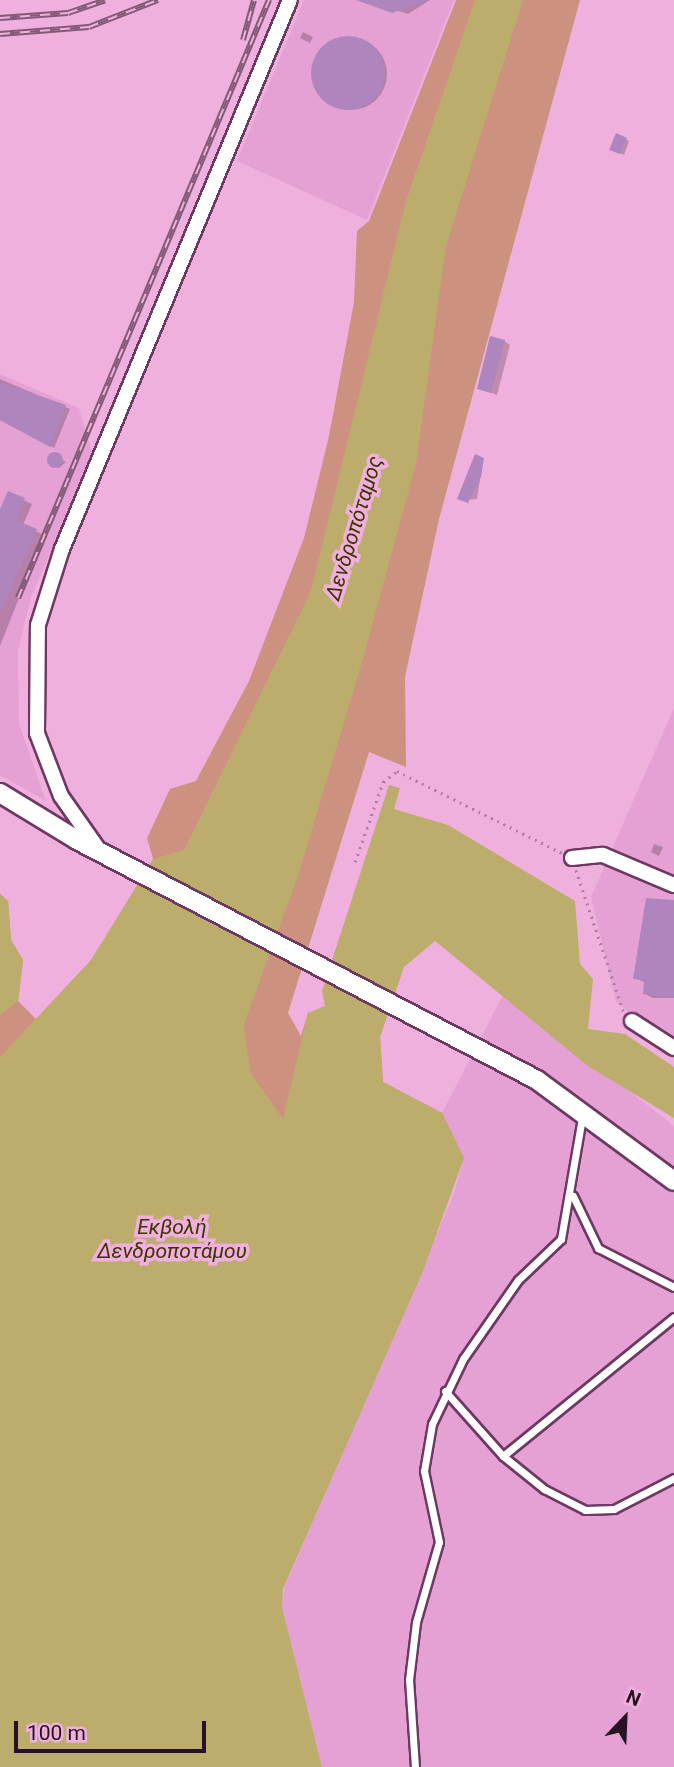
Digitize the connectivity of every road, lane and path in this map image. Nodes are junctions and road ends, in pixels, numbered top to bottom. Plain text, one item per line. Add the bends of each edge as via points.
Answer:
1 (290, 0) edge
2 (0, 793) edge
3 (99, 852) junction
4 (572, 858) junction
5 (355, 862) dead end
6 (674, 885) edge
7 (632, 1021) joint
8 (674, 1048) edge
9 (583, 1110) junction
10 (674, 1181) edge
11 (573, 1195) junction
12 (674, 1287) edge
13 (674, 1317) edge
14 (445, 1391) junction
15 (503, 1455) junction
16 (674, 1478) edge
17 (415, 1767) edge

1 - 3 street via 62,549 34,652 37,733 46,764
2 - 3 street
3 - 9 street via 426,1020
4 - 5 path via 397,771 383,782
4 - 6 street via 603,855
4 - 7 path via 620,1005
7 - 8 street
9 - 10 street
9 - 11 lane
11 - 12 lane via 598,1248
11 - 14 lane via 561,1240 518,1280
13 - 15 lane
14 - 15 lane
14 - 17 lane via 424,1471 440,1526 409,1680
15 - 16 lane via 544,1489 585,1510 614,1510

